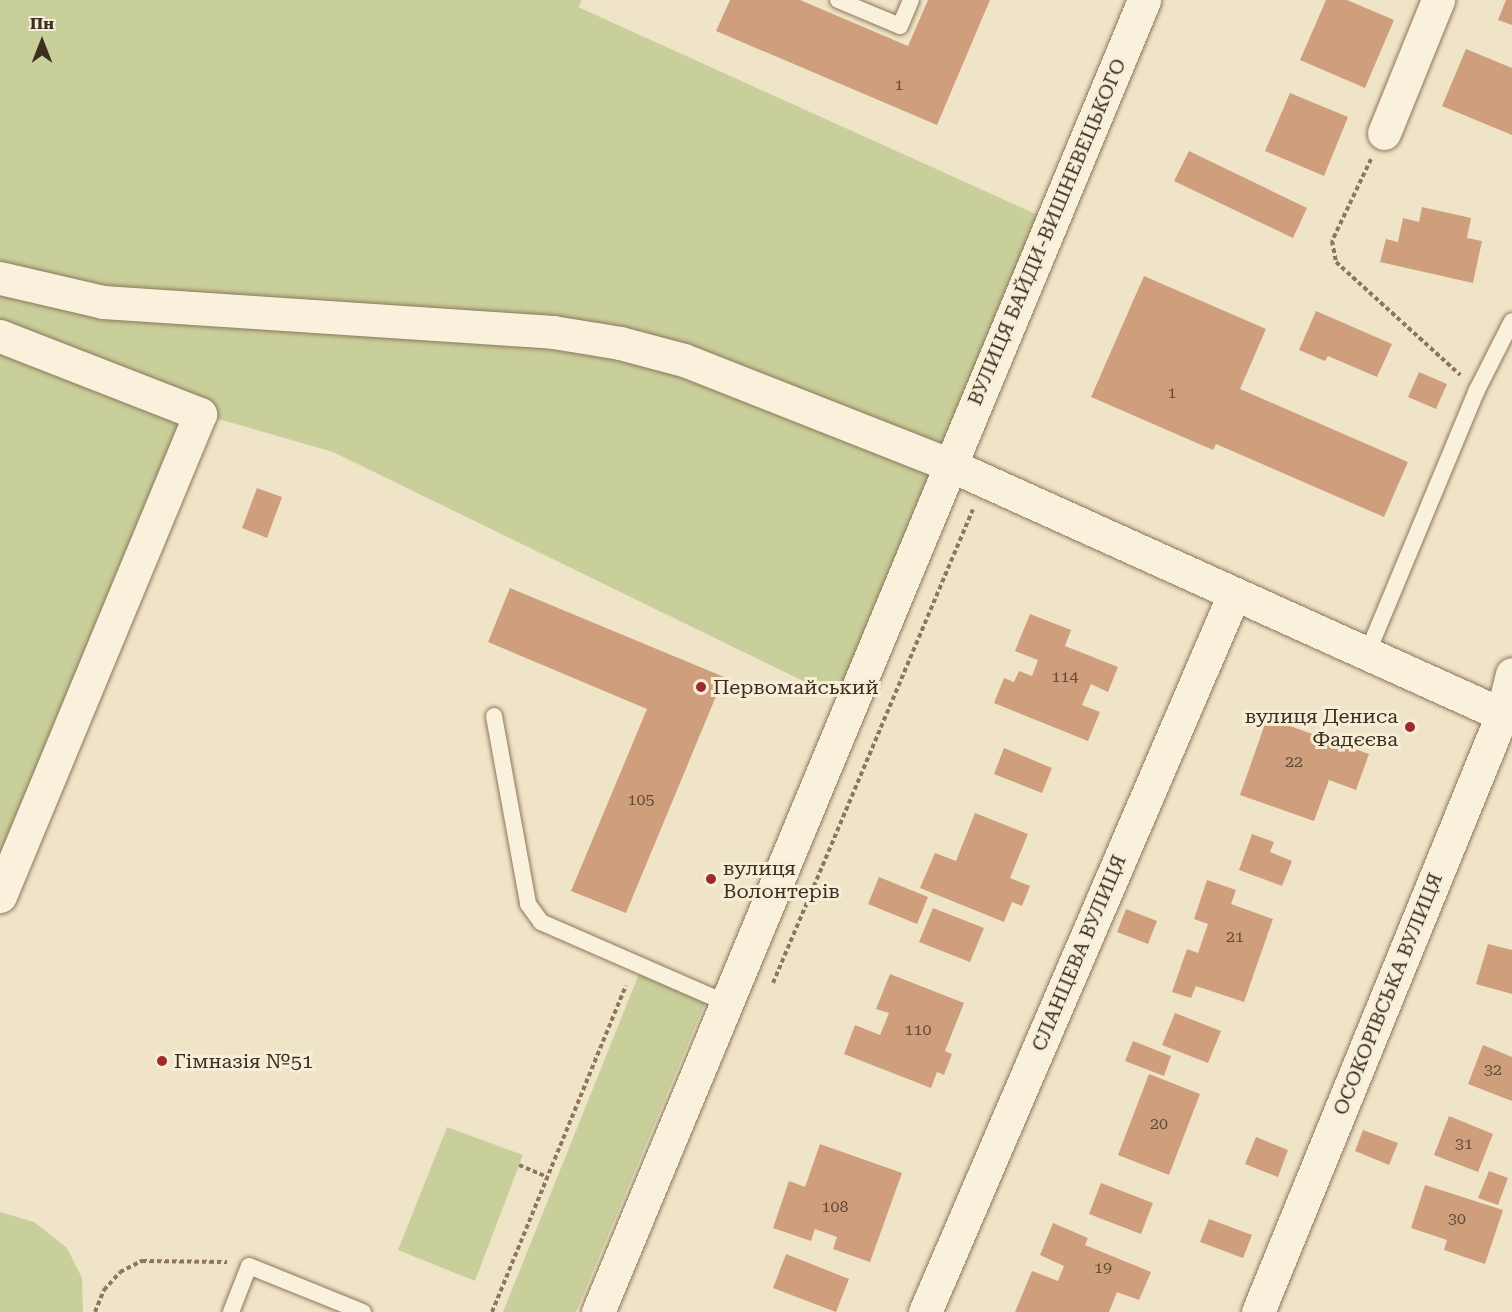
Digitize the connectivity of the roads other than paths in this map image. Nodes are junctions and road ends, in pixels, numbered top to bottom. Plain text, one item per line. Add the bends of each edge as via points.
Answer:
1 (838, 0) edge
2 (911, 0) edge
3 (1144, 0) edge
4 (1438, 0) edge
5 (1384, 133) road end
6 (0, 278) edge
7 (1512, 321) edge
8 (0, 336) edge
9 (950, 465) junction
10 (1234, 594) junction
11 (1367, 654) junction
12 (1512, 674) edge
13 (494, 716) dead end
14 (1507, 717) edge
15 (0, 896) edge
16 (726, 1003) junction
17 (231, 1312) edge
18 (363, 1312) edge
19 (598, 1312) edge
20 (925, 1312) edge
21 (1258, 1312) edge

1 - 2 lane via 900,26
3 - 9 street, ВУЛИЦЯ БАЙДИ-ВИШНЕВЕЦЬКОГО
4 - 5 street
6 - 9 street via 103,302 553,332 620,343 742,380
7 - 11 lane via 1477,390
8 - 15 street via 200,414
9 - 10 street
9 - 16 street
10 - 11 street
10 - 20 street, СЛАНЦЕВА ВУЛИЦЯ
11 - 14 street
12 - 14 street, ОСОКОРІВСЬКА ВУЛИЦЯ
13 - 16 lane via 528,904 541,922
14 - 21 street, ОСОКОРІВСЬКА ВУЛИЦЯ
16 - 19 street
17 - 18 lane via 249,1266

